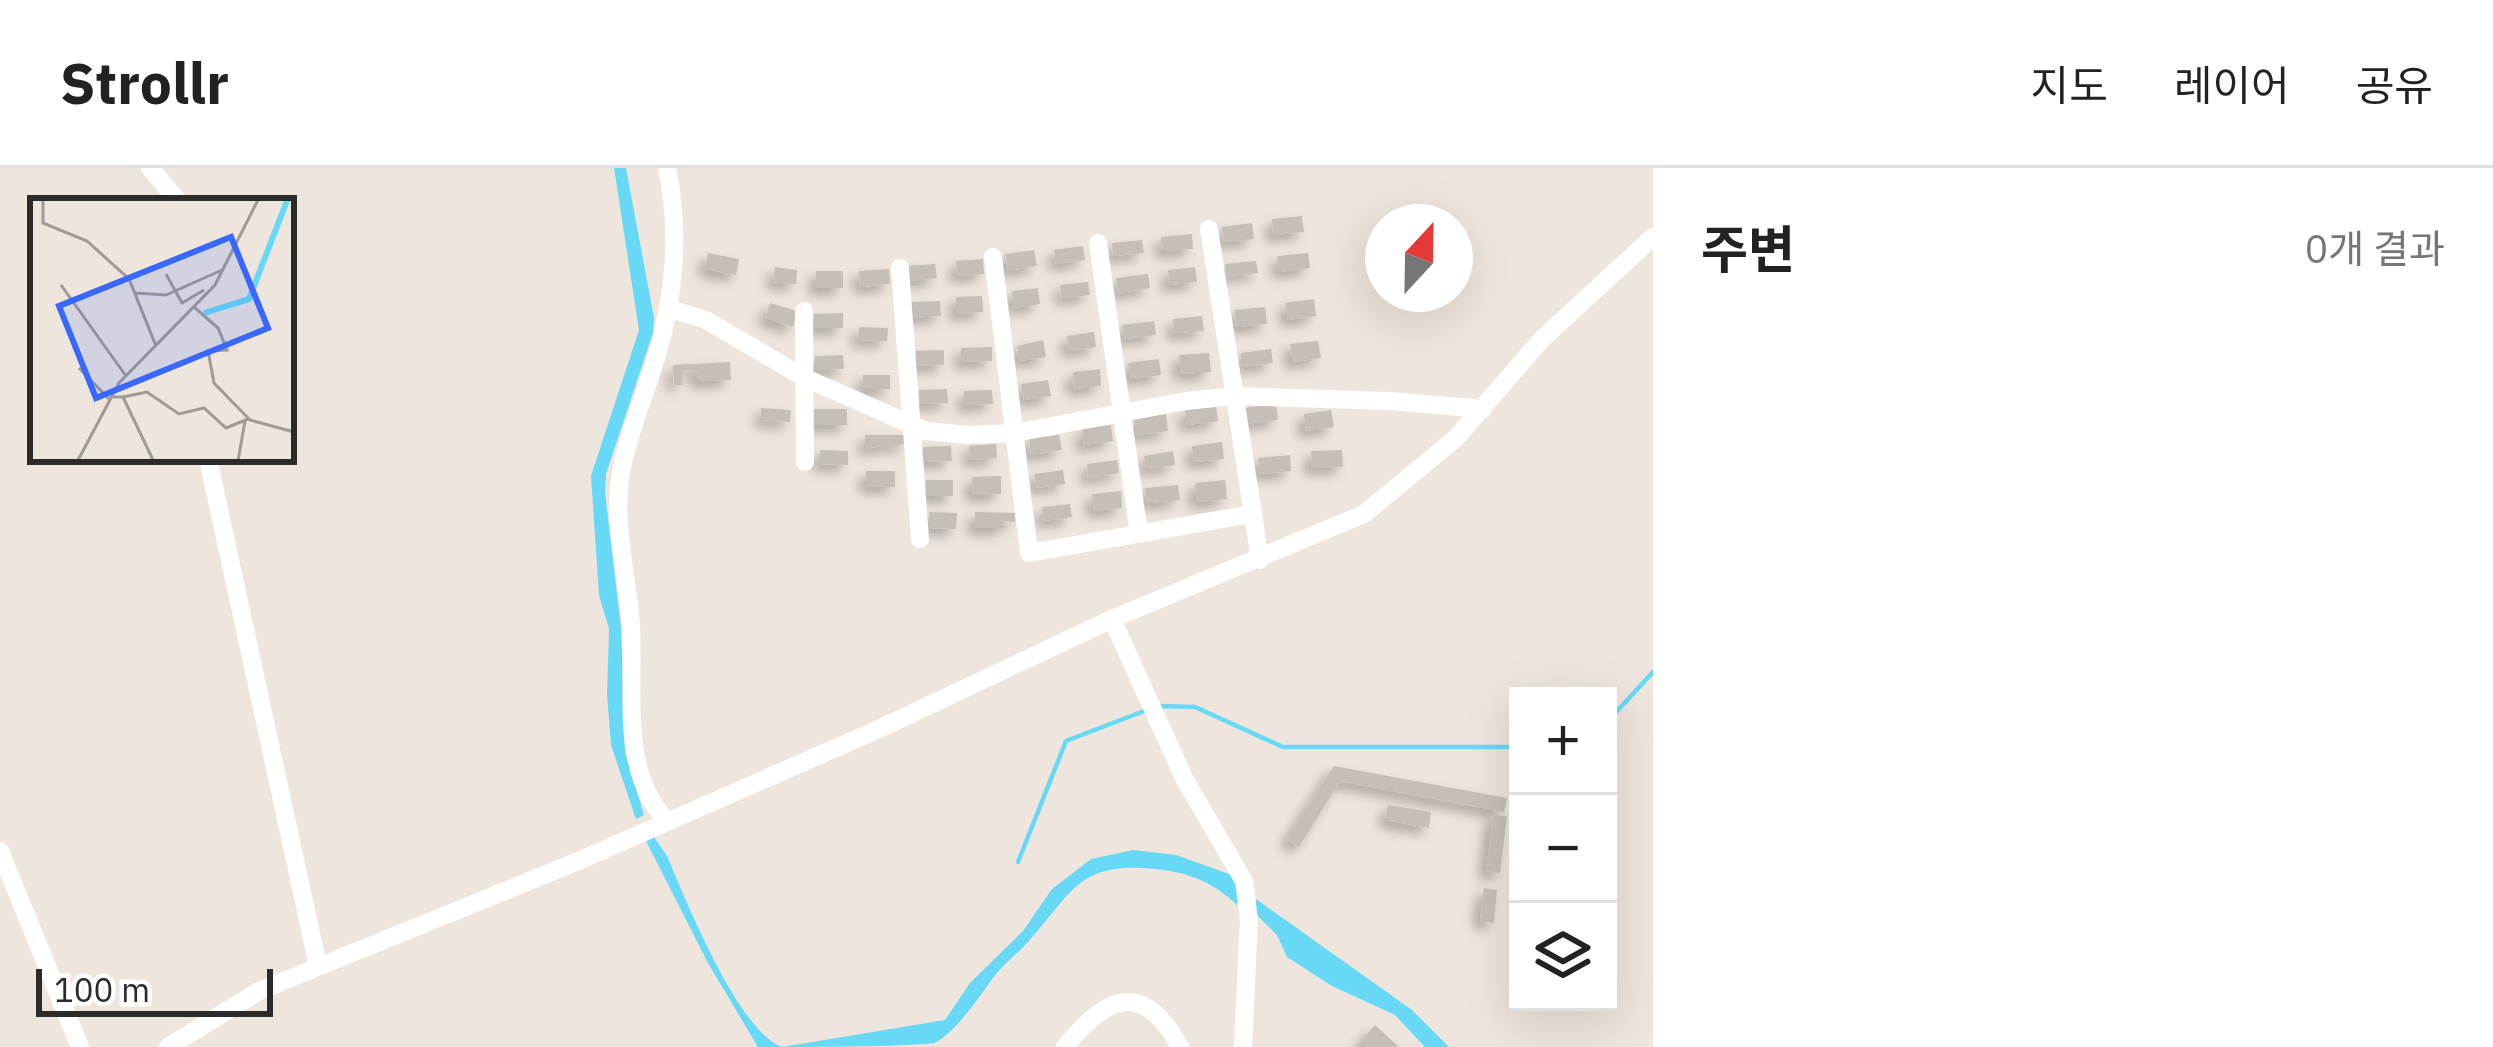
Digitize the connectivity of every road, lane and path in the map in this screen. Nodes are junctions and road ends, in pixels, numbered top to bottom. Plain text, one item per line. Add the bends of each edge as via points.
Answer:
1 (150, 168) edge
2 (667, 168) edge
3 (175, 198) edge
4 (1209, 229) dead end
5 (1653, 236) edge
6 (1098, 243) dead end
7 (993, 257) dead end
8 (900, 268) dead end
9 (670, 309) junction
10 (804, 311) dead end
11 (805, 378) junction
12 (1234, 396) junction
13 (1483, 409) junction
14 (1122, 414) junction
15 (911, 426) junction
16 (1014, 433) junction
17 (209, 462) edge
18 (806, 463) dead end
19 (1252, 514) junction
20 (1139, 533) junction
21 (920, 539) dead end
22 (1260, 560) junction
23 (1112, 619) junction
24 (654, 826) junction
25 (0, 851) edge
26 (318, 966) junction
27 (80, 1047) edge
28 (168, 1047) edge
29 (1065, 1047) edge
30 (1180, 1047) edge
31 (1244, 1047) edge

1 - 3 street
2 - 9 street via 675,231
4 - 12 street
5 - 13 street via 1542,339
6 - 14 street
7 - 16 street
8 - 15 street
9 - 11 street via 706,320
9 - 24 street via 625,454 619,512 634,748
10 - 11 street
11 - 15 street
11 - 18 street
12 - 13 street
12 - 14 street
12 - 19 street
13 - 22 street via 1364,514
14 - 16 street
14 - 20 street
15 - 16 street
15 - 21 street
16 - 20 street via 1029,553
17 - 26 street
19 - 20 street
19 - 22 street
22 - 23 street
23 - 24 street
23 - 31 street via 1185,780 1244,881
24 - 26 street
25 - 27 street
26 - 28 street via 240,1000
29 - 30 street via 1090,1022 1142,1002

